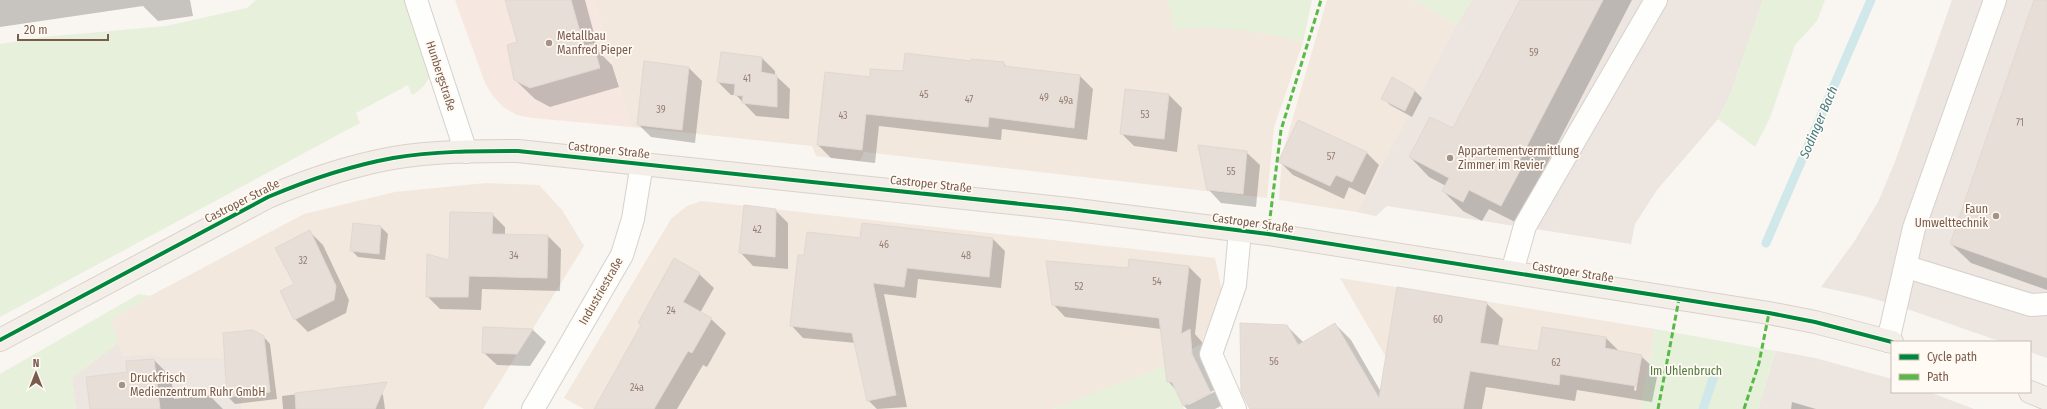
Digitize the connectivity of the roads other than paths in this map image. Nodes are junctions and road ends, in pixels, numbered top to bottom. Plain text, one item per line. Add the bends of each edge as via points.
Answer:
1 (416, 0) edge
2 (1656, 0) edge
3 (1995, 0) edge
4 (466, 152) junction
5 (642, 164) junction
6 (1240, 231) junction
7 (1907, 267) junction
8 (1512, 272) junction
9 (2047, 304) edge
10 (0, 340) edge
11 (1890, 341) edge
12 (2031, 392) edge
13 (2047, 399) edge
14 (533, 409) edge
15 (1235, 409) edge

1 - 4 street, Hunbergstraße
2 - 8 street via 1525,226
3 - 7 street via 1914,228
4 - 5 main road, Castroper Straße via 518,150
4 - 10 main road, Castroper Straße via 393,158 347,168 304,182 268,197
5 - 6 main road, Castroper Straße via 1061,208
5 - 14 street, Industriestraße via 633,219 622,255
6 - 8 main road, Castroper Straße
6 - 15 street via 1234,285 1210,354
7 - 9 street via 2031,305
7 - 11 street
8 - 11 main road, Castroper Straße via 1777,315
12 - 13 main road

